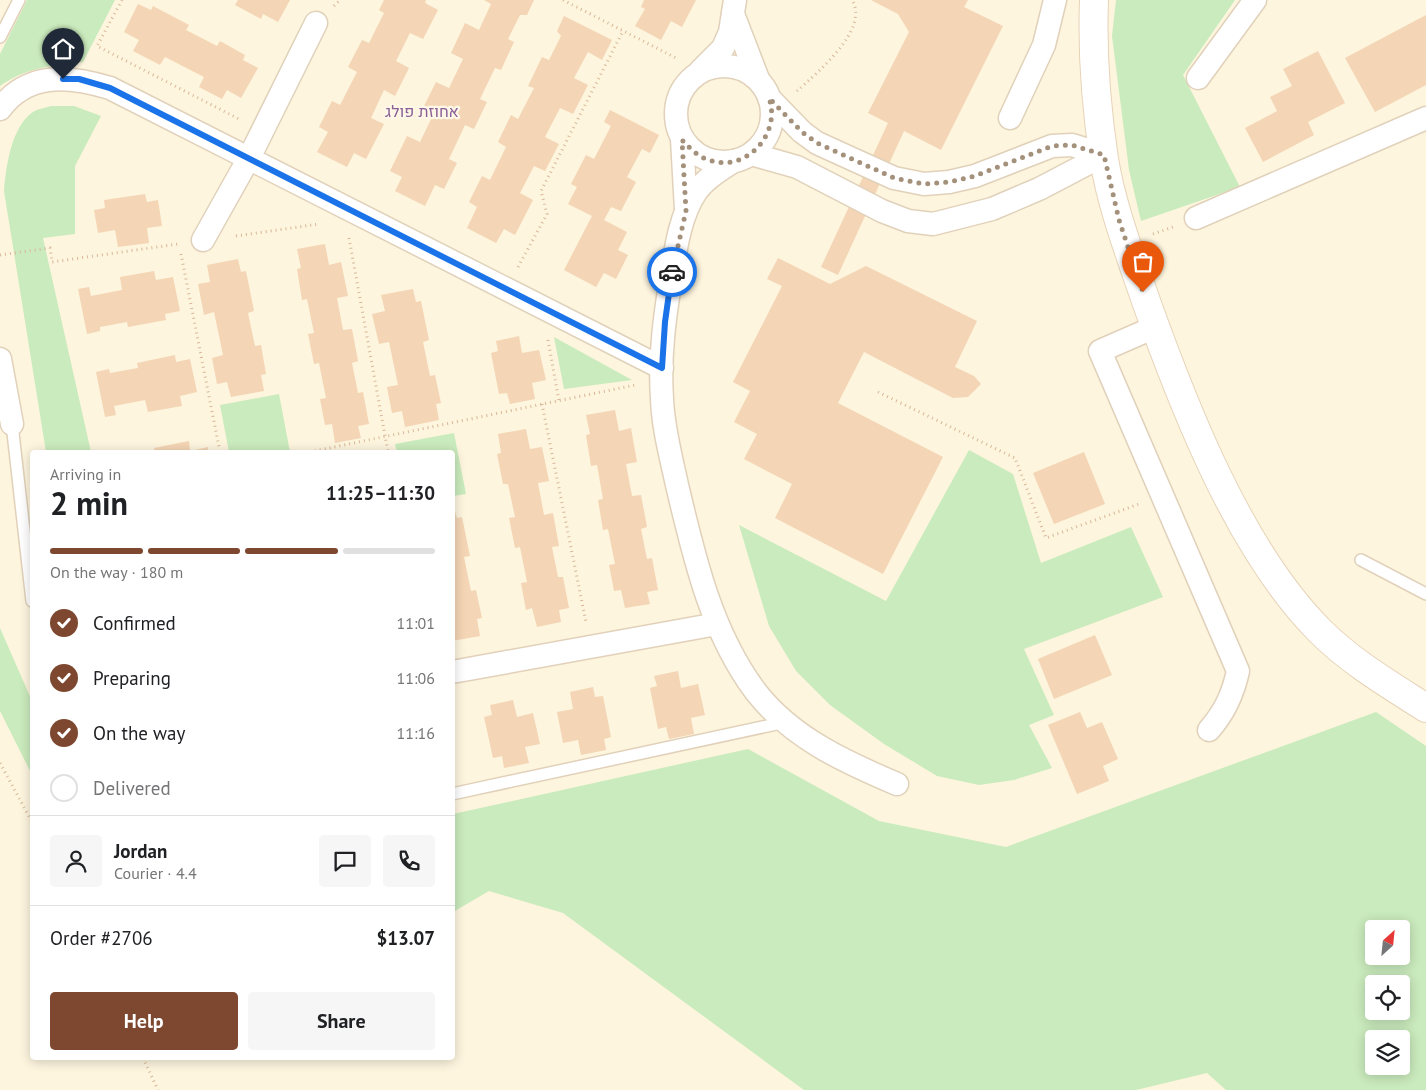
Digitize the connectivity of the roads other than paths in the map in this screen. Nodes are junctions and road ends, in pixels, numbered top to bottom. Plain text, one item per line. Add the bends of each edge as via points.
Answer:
1 (18, 0) edge
2 (1055, 0) edge
3 (1094, 0) edge
4 (1255, 0) edge
5 (733, 6) edge
6 (316, 24) dead end
7 (0, 37) edge
8 (701, 70) junction
9 (1198, 78) dead end
10 (758, 79) junction
11 (774, 103) junction
12 (0, 109) edge
13 (1010, 118) dead end
14 (1426, 118) edge
15 (682, 140) junction
16 (1104, 155) junction
17 (249, 158) junction
18 (742, 158) junction
19 (686, 211) junction
20 (1196, 218) dead end
21 (193, 238) road end
22 (1155, 327) junction
23 (0, 359) edge
24 (662, 374) junction
25 (12, 424) joint
26 (1361, 560) dead end
27 (30, 584) edge
28 (1426, 594) edge
29 (717, 624) junction
30 (455, 671) edge
31 (1426, 708) edge
32 (786, 722) junction
33 (1209, 730) dead end
34 (897, 784) dead end
35 (455, 793) edge

1 - 7 lane
2 - 13 street via 1044,45
3 - 16 street via 1096,99
4 - 9 street
5 - 8 street via 730,32 722,48
5 - 10 street
6 - 17 street
8 - 10 street via 716,65 732,66 746,70
8 - 15 street via 679,93 676,125
10 - 11 street
11 - 16 street via 817,143 894,178 924,184 975,176 1052,146 1072,145
11 - 18 street via 770,130 764,140
12 - 17 street via 24,88 47,80 79,79 110,88
14 - 20 street
15 - 18 street via 707,160
15 - 19 street
16 - 18 street via 992,209 933,224 908,221 882,211 797,167
16 - 22 street via 1119,220
17 - 21 street
17 - 24 street via 542,307
18 - 19 street via 711,176 696,192
19 - 24 street via 666,307
22 - 31 street via 1230,499 1258,550 1287,592 1320,632 1355,661
22 - 33 street via 1100,350 1238,671 1234,691 1221,717
23 - 25 street
24 - 29 street via 663,410 673,465 699,570
25 - 27 lane
26 - 28 lane
29 - 30 street
29 - 32 street via 756,692
32 - 34 street via 809,740 851,764
32 - 35 lane

